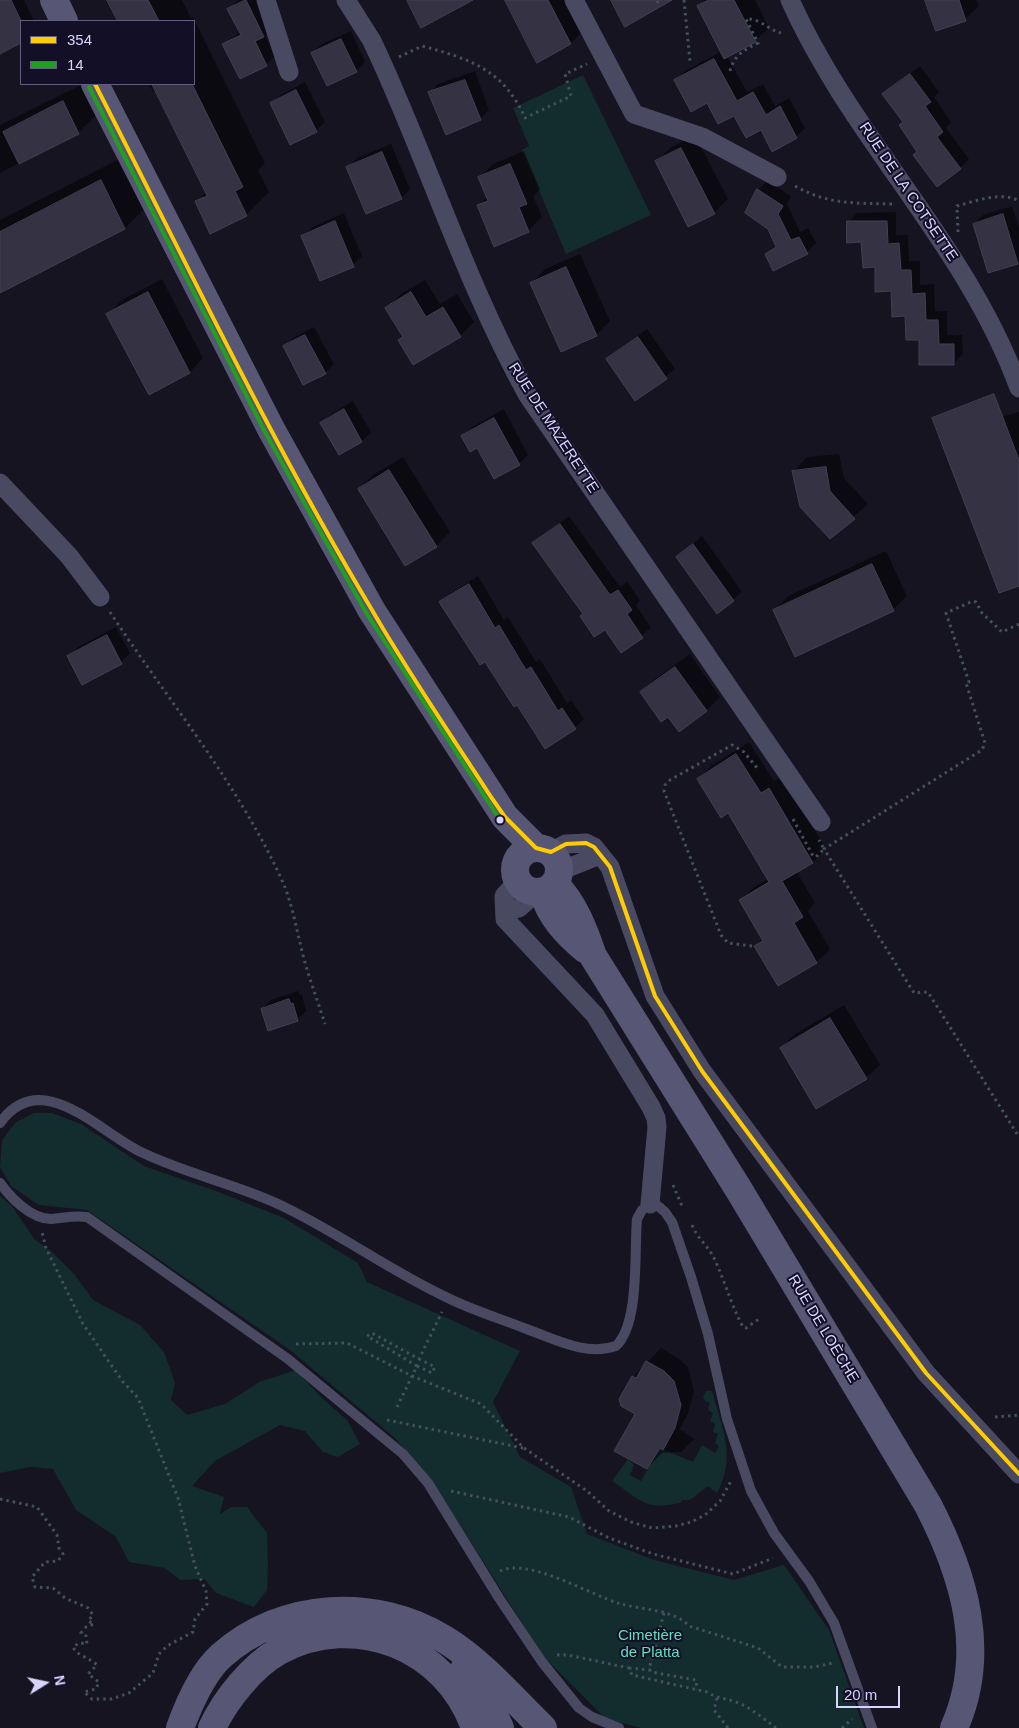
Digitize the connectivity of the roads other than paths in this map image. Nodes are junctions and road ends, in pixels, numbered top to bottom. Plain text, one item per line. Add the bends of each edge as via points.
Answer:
1 (54, 0) edge
2 (266, 0) edge
3 (346, 0) edge
4 (574, 0) edge
5 (790, 0) edge
6 (64, 20) edge
7 (289, 72) dead end
8 (96, 85) edge
9 (777, 177) road end
10 (1019, 388) edge
11 (0, 483) edge
12 (100, 597) road end
13 (821, 822) road end
14 (539, 873) junction
15 (0, 1124) edge
16 (0, 1183) edge
17 (650, 1204) junction
18 (1019, 1474) edge
19 (443, 1638) junction
20 (399, 1645) junction
21 (180, 1728) edge
22 (212, 1728) edge
23 (460, 1728) edge
24 (475, 1728) edge
25 (500, 1728) edge
26 (543, 1728) edge
27 (619, 1728) edge
28 (872, 1728) edge
29 (954, 1728) edge

1 - 6 street
2 - 7 street
3 - 13 street, RUE DE MAZERETTE via 372,41 478,296 527,394
4 - 9 street via 634,114 702,137
5 - 10 street, RUE DE LA COTSETTE via 831,77 950,252 994,329
8 - 14 street, RUE DE LOÈCHE via 321,521 372,611
11 - 12 street via 69,556
14 - 17 street via 504,896 505,919 594,1015 651,1107 657,1127
14 - 18 street via 600,855 613,873 656,996 702,1071 926,1373
14 - 29 street, RUE DE LOÈCHE via 567,897 584,928 593,956 780,1257 945,1538 964,1594 970,1629 969,1676 962,1711
15 - 17 lane via 13,1110 27,1103 40,1101 66,1106 142,1153 248,1191 285,1208 447,1298 589,1350 616,1346 627,1330 632,1303 637,1219
16 - 27 lane via 29,1212 39,1216 50,1219 73,1215 87,1217 268,1345 376,1432 412,1464 436,1496 542,1662 578,1708
17 - 28 lane via 658,1206 672,1222 708,1334 727,1419 760,1512 824,1606 848,1659
19 - 21 street via 388,1616 332,1609 300,1614 258,1631 220,1657 191,1700
19 - 25 street via 472,1677
19 - 26 street via 472,1658
20 - 22 street via 384,1638 340,1634 310,1639 278,1652 243,1680
20 - 23 street via 440,1688
20 - 24 street via 429,1661 446,1677 465,1705

